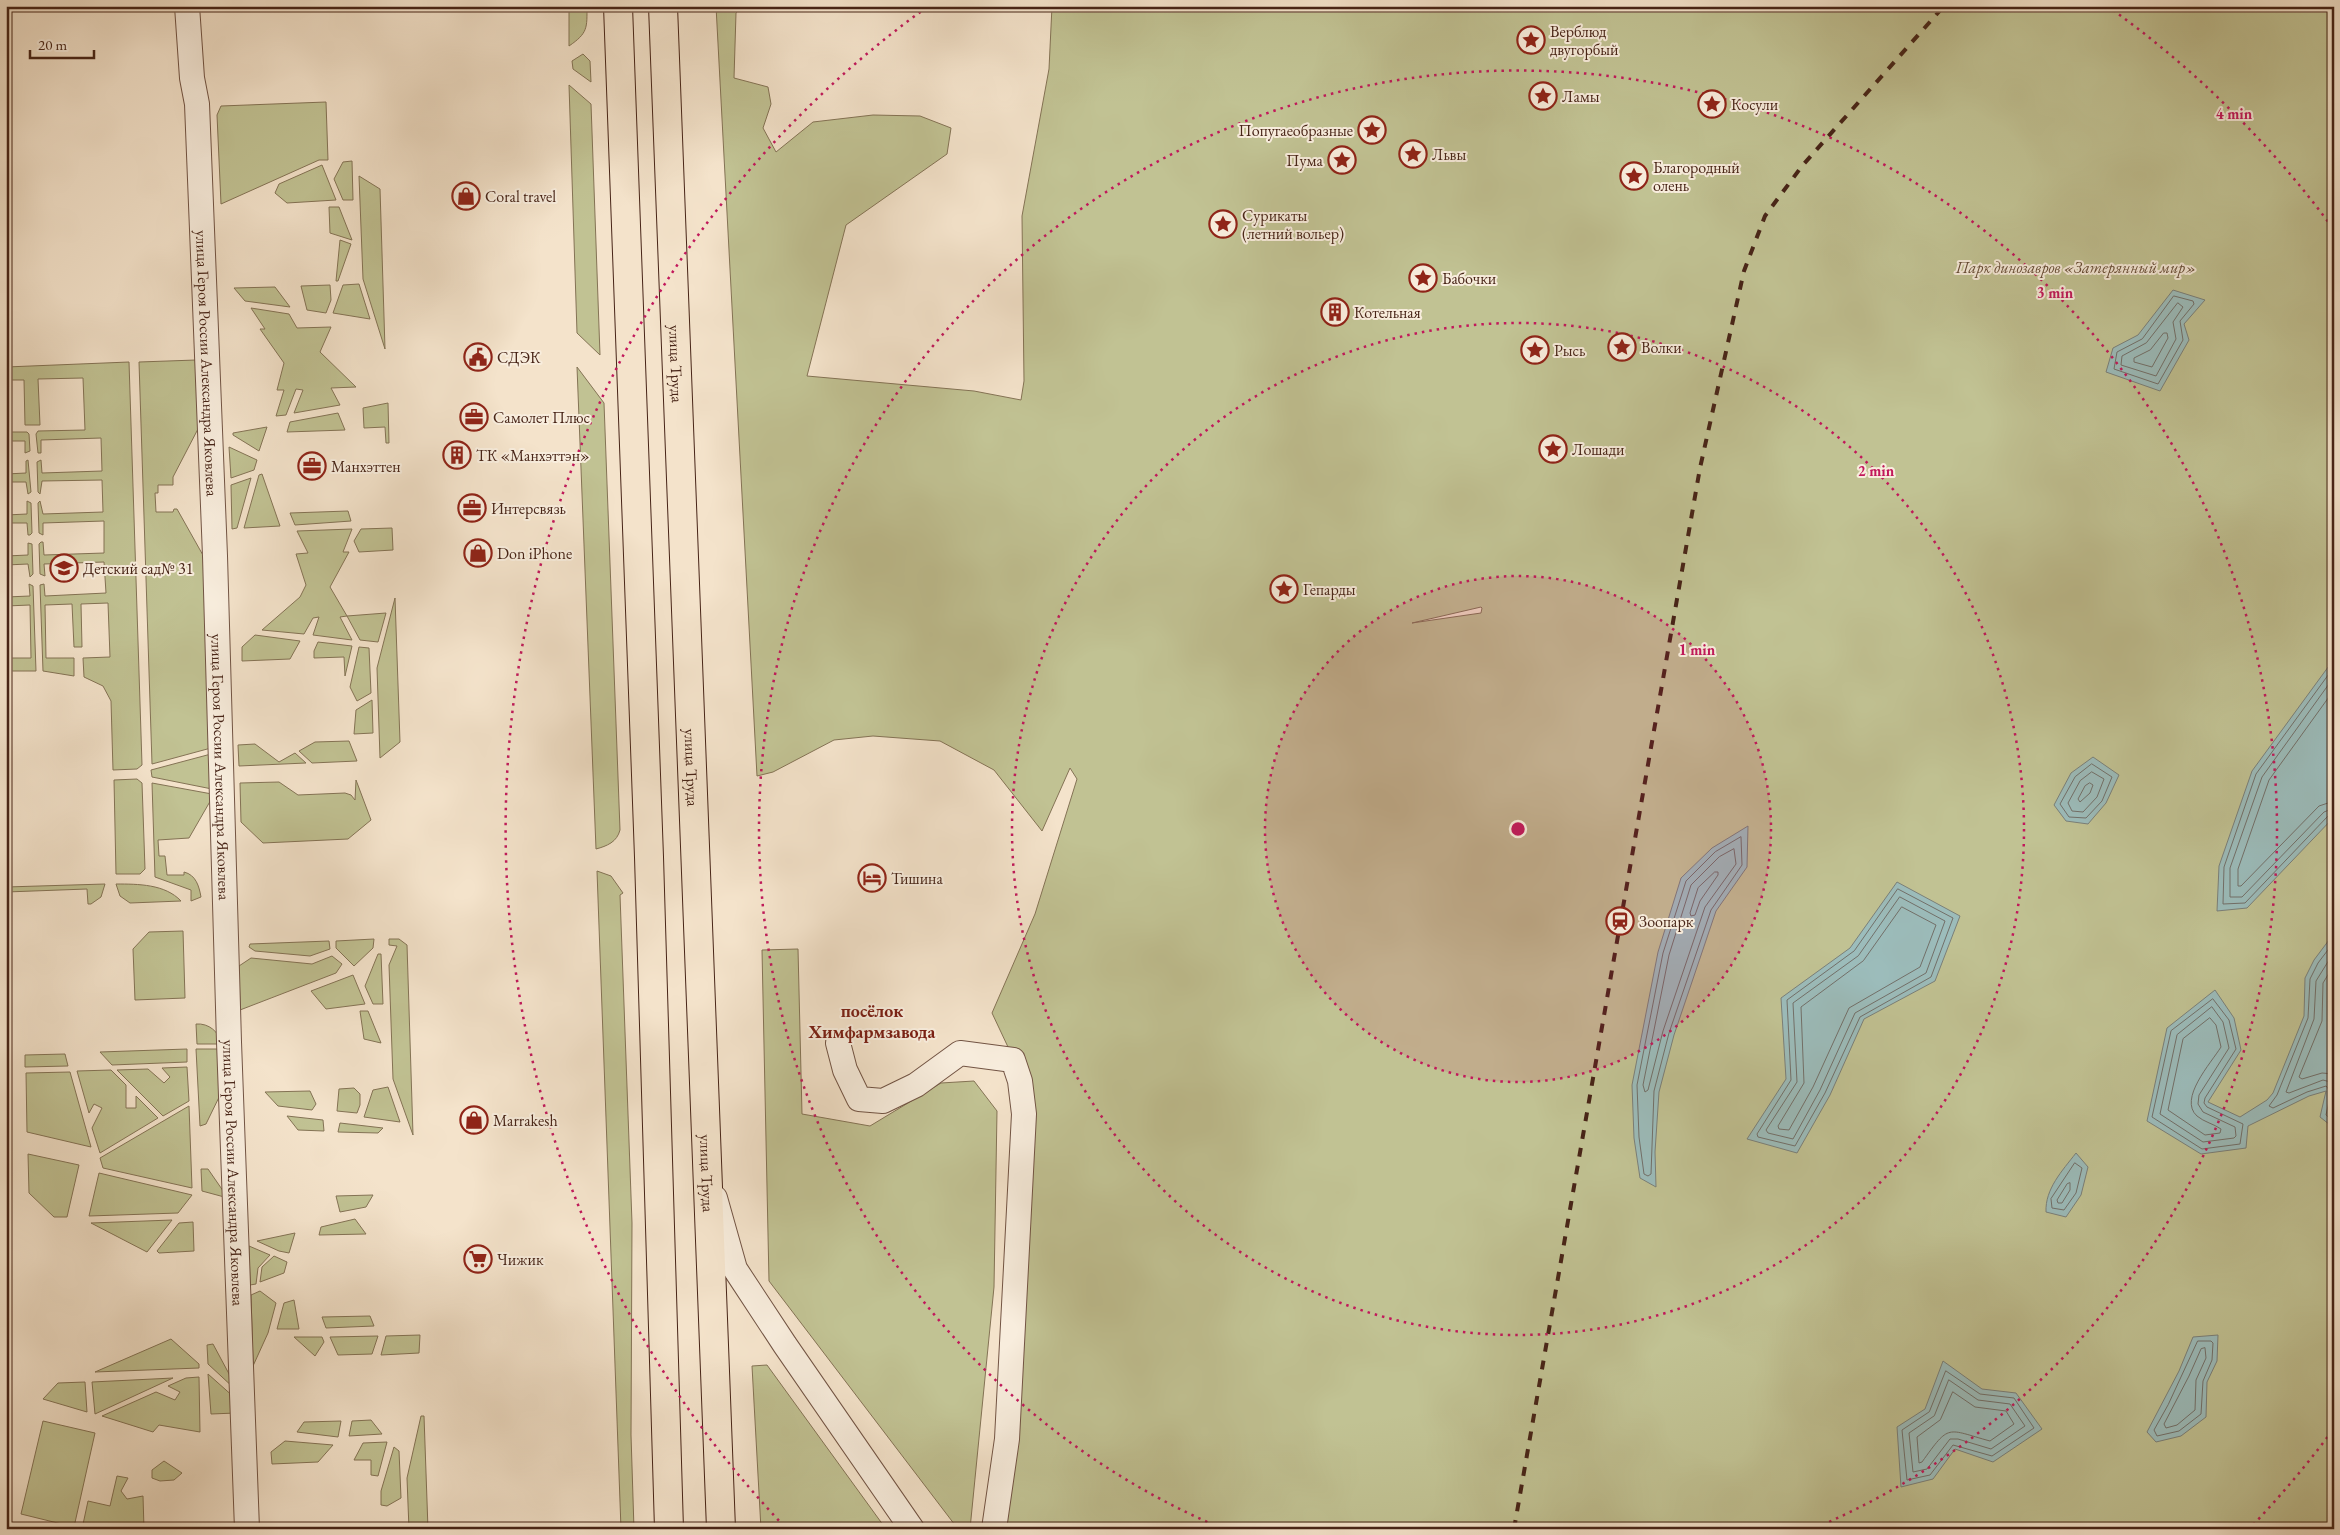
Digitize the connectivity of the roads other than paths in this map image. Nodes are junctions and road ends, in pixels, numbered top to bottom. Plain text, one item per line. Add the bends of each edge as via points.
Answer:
1 (187, 6) edge
2 (618, 6) edge
3 (663, 6) edge
4 (838, 1043) dead end
5 (706, 1169) junction
6 (247, 1529) edge
7 (669, 1529) edge
8 (722, 1529) edge
9 (912, 1529) edge
10 (994, 1529) edge

1 - 6 street, улица Героя России Александра Яковлева via 197,104
2 - 7 main road via 650,867
3 - 5 main road, улица Труда
4 - 10 street via 845,1070 859,1099 883,1102 916,1085 960,1053 1013,1060 1020,1081 1024,1114 1008,1439
5 - 8 main road, улица Труда
5 - 9 street via 735,1269

